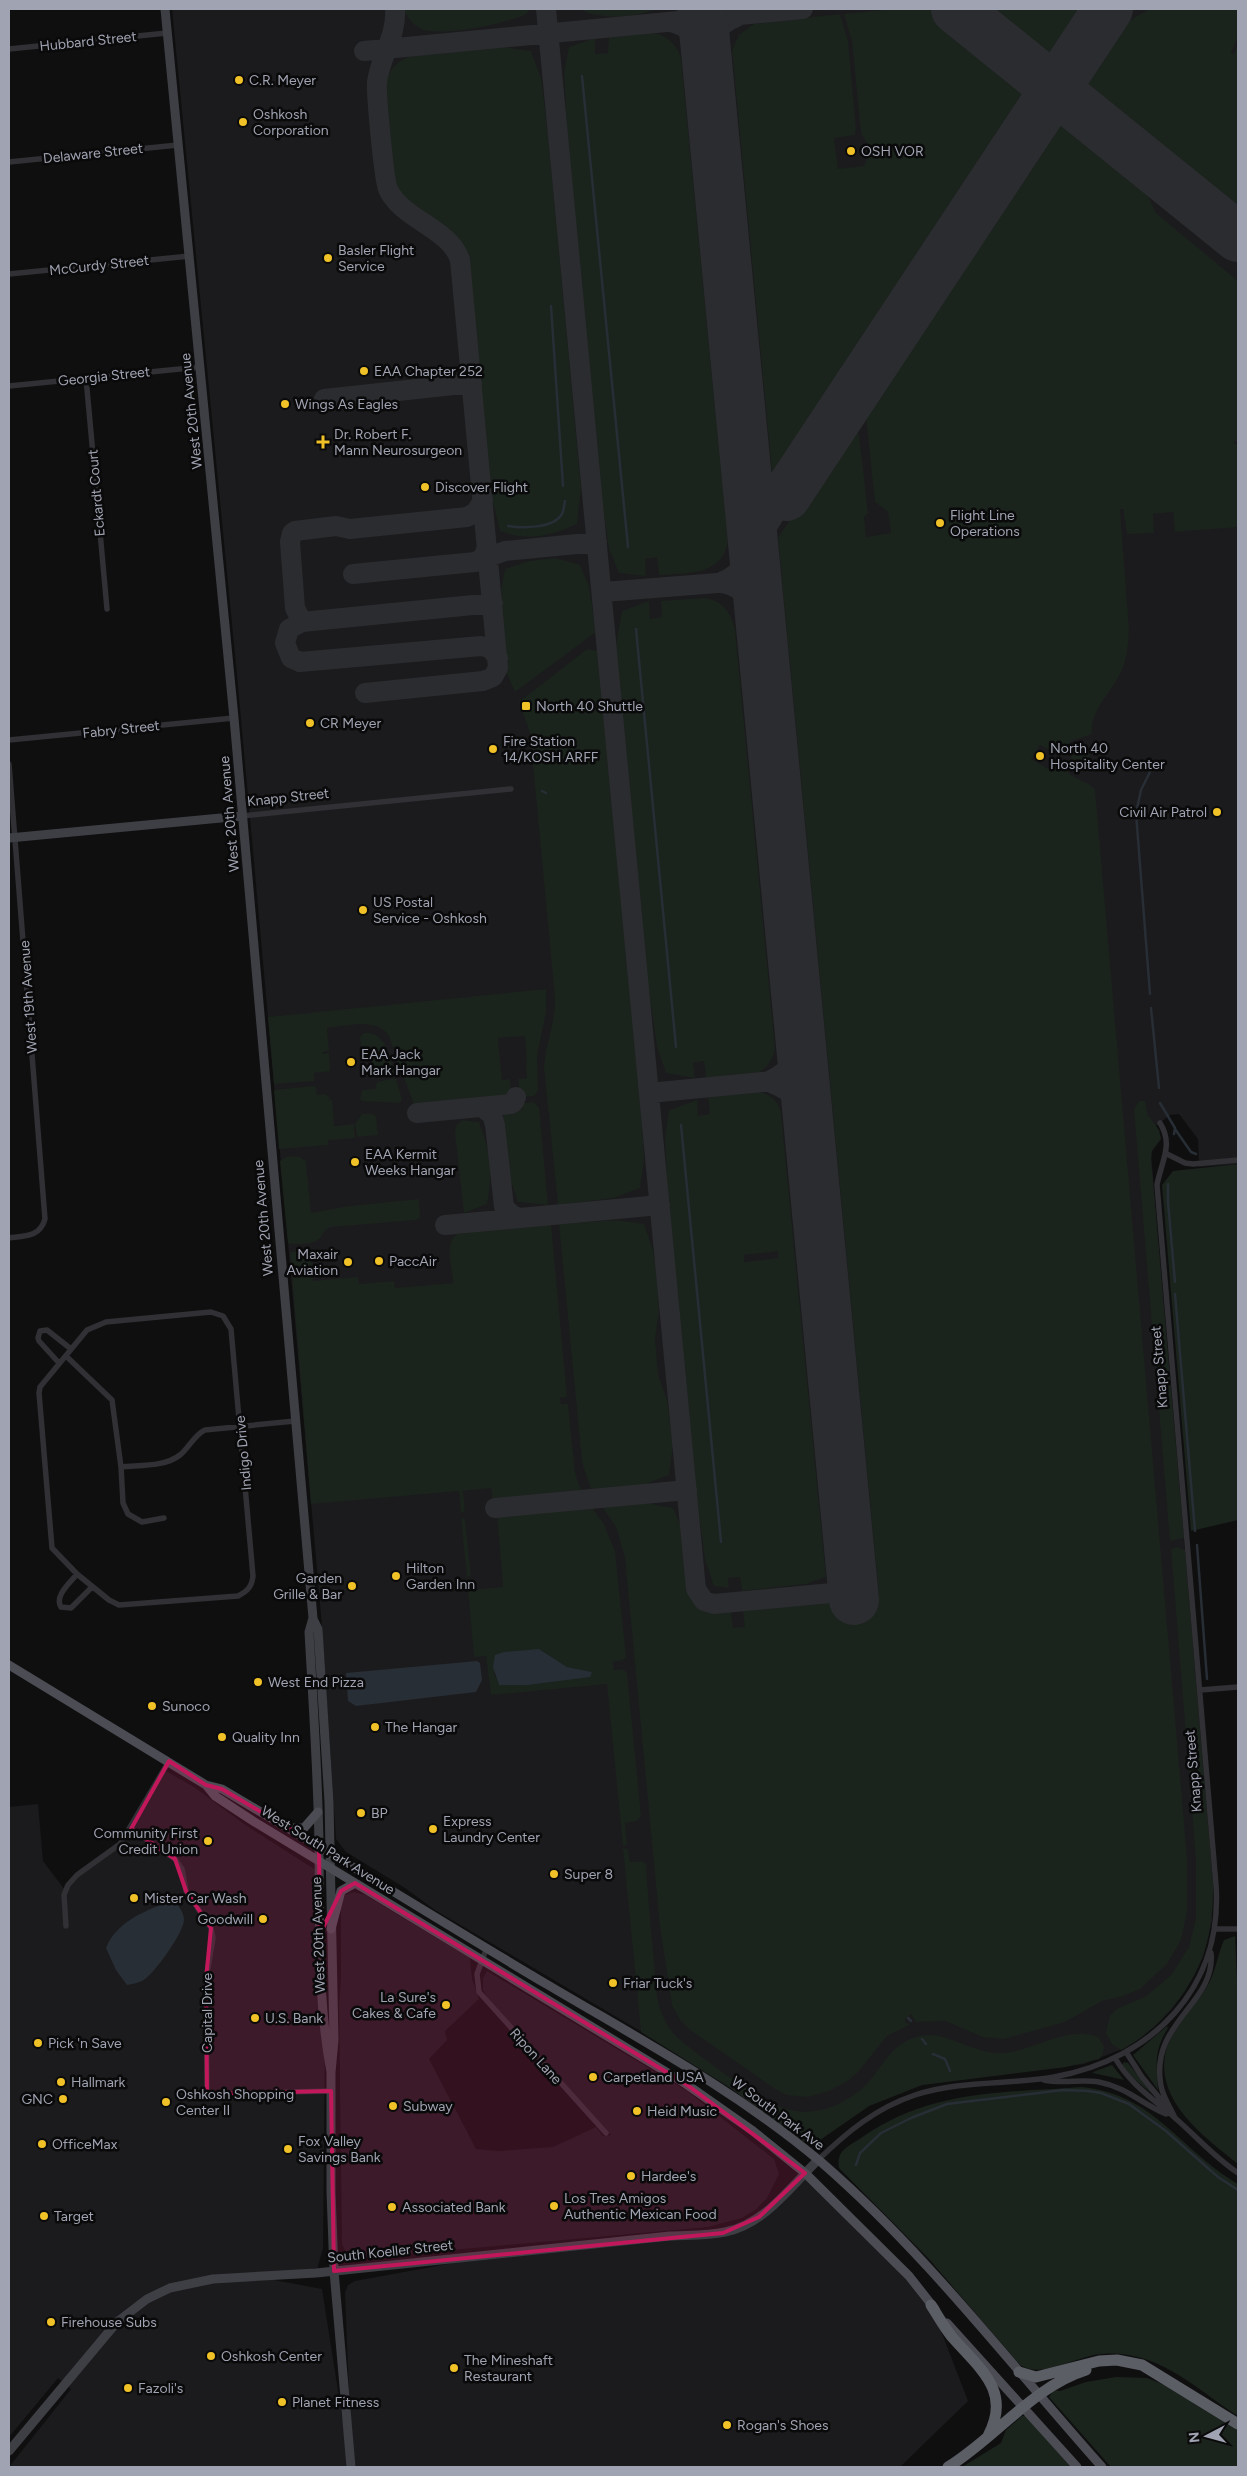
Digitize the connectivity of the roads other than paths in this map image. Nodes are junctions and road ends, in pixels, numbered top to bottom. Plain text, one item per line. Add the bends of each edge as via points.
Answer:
1 (165, 9) edge
2 (167, 33) junction
3 (9, 48) edge
4 (178, 145) junction
5 (9, 162) edge
6 (190, 256) junction
7 (9, 274) edge
8 (200, 367) junction
9 (86, 378) junction
10 (9, 386) edge
11 (107, 609) dead end
12 (234, 718) junction
13 (9, 740) edge
14 (9, 764) edge
15 (511, 789) dead end
16 (242, 816) junction
17 (12, 838) edge
18 (1160, 1123) dead end
19 (1167, 1154) junction
20 (1238, 1160) edge
21 (9, 1238) edge
22 (70, 1349) junction
23 (66, 1356) junction
24 (58, 1363) junction
25 (295, 1421) junction
26 (240, 1426) junction
27 (121, 1467) junction
28 (164, 1518) dead end
29 (77, 1574) junction
30 (92, 1586) junction
31 (312, 1618) junction
32 (9, 1665) edge
33 (1238, 1687) edge
34 (1200, 1690) junction
35 (169, 1761) junction
36 (206, 1785) junction
37 (318, 1812) junction
38 (286, 1827) junction
39 (131, 1829) junction
40 (319, 1846) junction
41 (330, 1853) junction
42 (319, 1862) junction
43 (330, 1868) junction
44 (356, 1883) junction
45 (445, 1923) joint
46 (66, 1926) dead end
47 (331, 1929) junction
48 (1215, 1929) junction
49 (1238, 1929) edge
50 (487, 1947) junction
51 (1211, 1947) junction
52 (482, 1959) junction
53 (1126, 2052) junction
54 (1115, 2058) junction
55 (331, 2072) junction
56 (1040, 2079) junction
57 (331, 2091) junction
58 (1175, 2118) junction
59 (606, 2133) dead end
60 (818, 2160) junction
61 (805, 2173) junction
62 (1238, 2173) edge
63 (334, 2271) junction
64 (931, 2305) junction
65 (1150, 2369) junction
66 (1019, 2372) junction
67 (1038, 2395) junction
68 (1024, 2408) junction
69 (1238, 2424) edge
70 (984, 2443) junction
71 (9, 2451) edge
72 (351, 2467) edge
73 (948, 2467) edge
74 (1078, 2467) edge
75 (1102, 2467) edge

1 - 2 main road, West 20th Avenue
2 - 3 street, Hubbard Street
2 - 4 main road, West 20th Avenue
4 - 5 street, Delaware Street
4 - 6 main road, West 20th Avenue
6 - 7 street, McCurdy Street
6 - 8 main road, West 20th Avenue
8 - 9 street, Georgia Street
8 - 12 main road, West 20th Avenue
9 - 10 street, Georgia Street
9 - 11 street, Eckardt Court
12 - 13 street, Fabry Street
12 - 16 main road, West 20th Avenue
14 - 17 street, West 19th Avenue
15 - 16 street, Knapp Street
16 - 17 main road, Knapp Street
16 - 25 main road, West 20th Avenue
17 - 21 street, West 19th Avenue via 45,1219 41,1228 30,1236
18 - 19 street, Knapp Street via 1166,1135
19 - 20 street via 1193,1164
19 - 34 street, Knapp Street via 1158,1186
22 - 23 street, Indigo Drive
22 - 24 street via 47,1330 40,1331 39,1341
22 - 26 street, Indigo Drive via 87,1330 102,1323 216,1313 227,1320 231,1329
23 - 24 street, Indigo Drive
23 - 27 street via 112,1400
24 - 29 street, Indigo Drive via 38,1392 51,1541 55,1554
25 - 26 street
25 - 31 main road, West 20th Avenue
26 - 27 street via 201,1432 171,1461
26 - 30 street, Indigo Drive via 254,1576 249,1589 238,1596 126,1606 112,1603
27 - 28 street via 123,1503 128,1514 142,1522
29 - 30 street, Indigo Drive
29 - 30 street via 60,1597 58,1604 61,1607 71,1608
31 - 37 main road, West 20th Avenue via 309,1632
31 - 41 main road, West 20th Avenue via 318,1629
32 - 35 main road, West South Park Avenue
33 - 34 street
34 - 48 street, Knapp Street via 1216,1885
35 - 36 main road, West South Park Avenue
35 - 39 street
36 - 38 main road, West South Park Avenue via 222,1789
36 - 42 main road, West South Park Avenue via 215,1796
37 - 38 main road via 304,1828
37 - 40 main road, West 20th Avenue
38 - 40 main road, West South Park Avenue
39 - 46 street via 112,1852 77,1875 68,1885 64,1895
39 - 57 street, Capital Drive via 175,1859 182,1869 186,1891 211,1928 213,1938 206,1979 207,2094
40 - 41 main road, West South Park Avenue
40 - 42 main road, West 20th Avenue
41 - 43 main road, West 20th Avenue
41 - 45 main road, West South Park Avenue
42 - 43 main road, West South Park Avenue
42 - 55 main road, West 20th Avenue via 325,2040
43 - 44 main road, West South Park Avenue
43 - 47 main road, West 20th Avenue
44 - 47 main road via 341,1891
44 - 52 main road, West South Park Avenue
45 - 50 main road, W South Park Ave
47 - 55 main road, West 20th Avenue via 334,2040
48 - 49 street
48 - 51 street, Knapp Street
50 - 52 street
50 - 60 main road, W South Park Ave via 728,2091
51 - 53 street, Knapp Street via 1201,1977 1182,2003 1162,2025
51 - 58 street via 1212,1963 1206,1980 1172,2029 1161,2052 1161,2087
52 - 59 street, Ripon Lane via 477,1974 479,1992
52 - 61 main road via 686,2084
53 - 54 street, Knapp Street
53 - 58 street
54 - 56 street, Knapp Street via 1072,2073
54 - 58 street via 1138,2089
55 - 57 main road, West 20th Avenue
56 - 58 street via 1110,2085 1131,2092
56 - 60 street, Knapp Street via 949,2087 916,2095 870,2116
57 - 63 main road, West 20th Avenue
58 - 62 street
60 - 61 main road, South Koeller Street
60 - 66 main road, W South Park Ave via 909,2246
61 - 63 main road, South Koeller Street via 760,2217 723,2233
61 - 64 main road via 909,2276
63 - 71 main road, South Koeller Street via 195,2282 170,2288 147,2299 118,2322
63 - 72 main road, West 20th Avenue
64 - 68 main road
64 - 70 highway via 950,2335 994,2388 997,2413
65 - 66 highway via 1117,2360 1083,2364 1036,2377
65 - 67 highway via 1113,2366 1088,2369 1051,2385
65 - 69 highway
66 - 67 main road, W South Park Ave
67 - 68 highway
67 - 75 main road, W South Park Ave
68 - 70 highway
68 - 74 main road
70 - 73 highway

